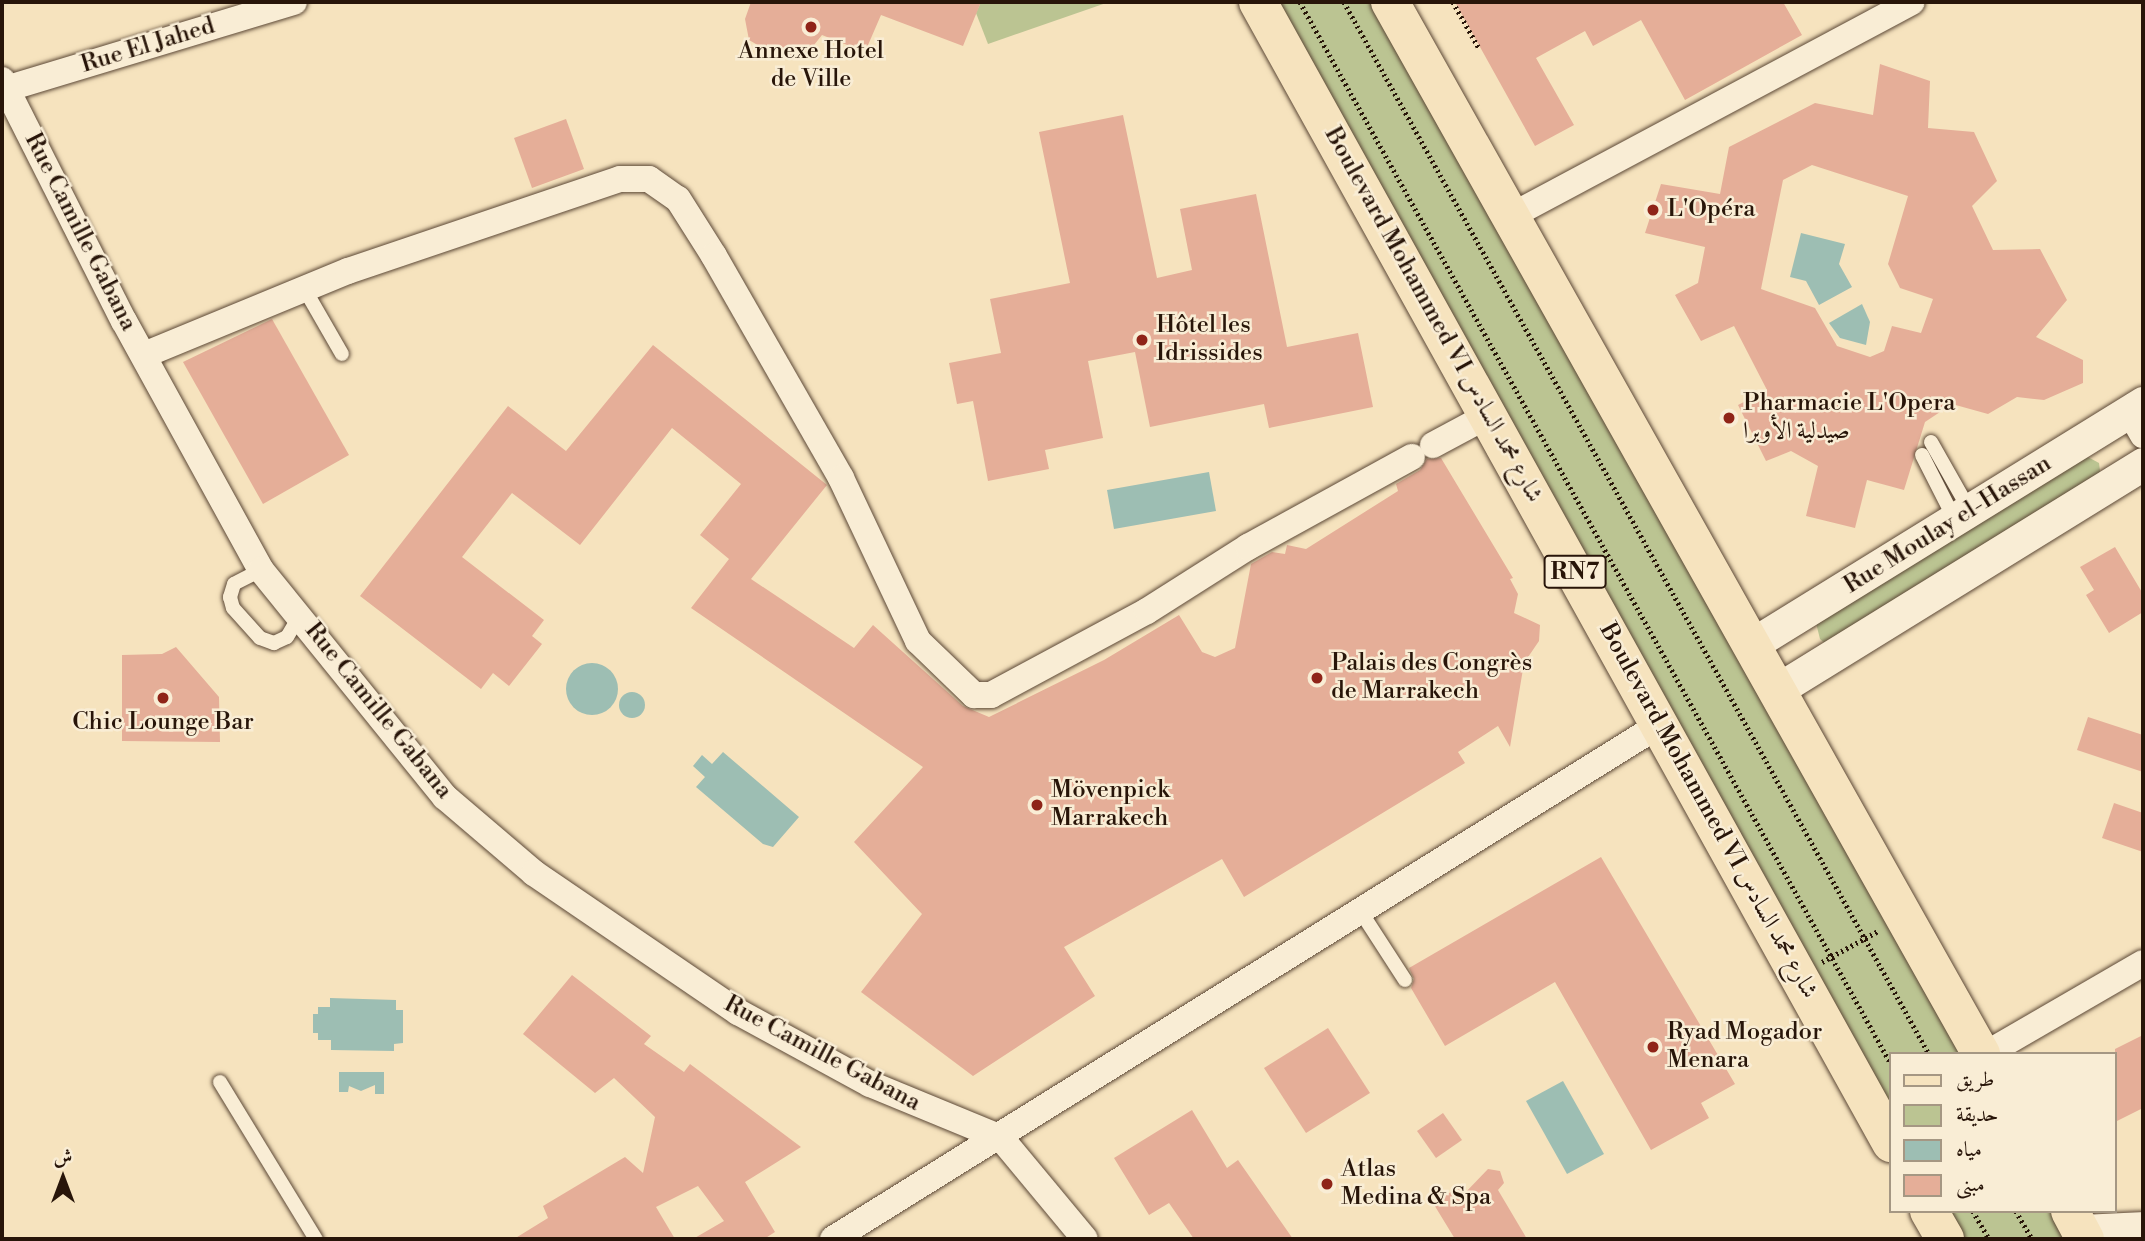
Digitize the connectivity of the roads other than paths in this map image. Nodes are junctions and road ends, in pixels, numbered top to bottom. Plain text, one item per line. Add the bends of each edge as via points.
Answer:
1 (294, 2) edge
2 (1258, 2) edge
3 (1390, 2) edge
4 (1911, 2) edge
5 (3, 87) edge
6 (1511, 216) junction
7 (304, 288) junction
8 (342, 354) dead end
9 (145, 355) junction
10 (1489, 415) junction
11 (2138, 416) edge
12 (1931, 442) dead end
13 (1922, 455) dead end
14 (2143, 464) edge
15 (1962, 516) junction
16 (261, 570) junction
17 (300, 615) junction
18 (1752, 645) junction
19 (1777, 690) junction
20 (1659, 725) junction
21 (1361, 912) junction
22 (2143, 963) edge
23 (1405, 980) dead end
24 (1982, 1052) edge
25 (1987, 1052) edge
26 (220, 1082) dead end
27 (1001, 1138) junction
28 (1890, 1141) edge
29 (1930, 1213) edge
30 (2143, 1225) edge
31 (2078, 1226) edge
32 (316, 1239) edge
33 (832, 1239) edge
34 (1085, 1239) edge
35 (1945, 1239) edge

1 - 5 street, Rue El Jahed
2 - 10 main road, Boulevard Mohammed VI شارع محمد السادس / RN7
3 - 6 main road
4 - 6 street
5 - 9 street, Rue Camille Gabana
6 - 18 main road
7 - 8 lane
7 - 9 street
7 - 10 street via 620,179 649,179 665,187 687,211 829,457 918,640 974,695 991,695 1147,611 1248,547
9 - 16 street, Rue Camille Gabana
10 - 20 main road, Boulevard Mohammed VI شارع محمد السادس / RN7
11 - 15 street, Rue Moulay el-Hassan
12 - 15 lane
13 - 15 lane
14 - 19 street, Rue Moulay el-Hassan
15 - 18 street, Rue Moulay el-Hassan
16 - 17 street, Rue Camille Gabana
16 - 17 lane via 234,584 233,608 260,638 274,643 287,637
17 - 27 street, Rue Camille Gabana via 445,797 534,873 634,944 802,1049 926,1110
18 - 19 main road
19 - 24 main road
20 - 21 street
20 - 28 main road, Boulevard Mohammed VI شارع محمد السادس / RN7
21 - 23 lane
21 - 27 street
22 - 25 street
26 - 32 lane
27 - 33 street
27 - 34 street, Rue Camille Gabana
29 - 35 main road
30 - 31 street

